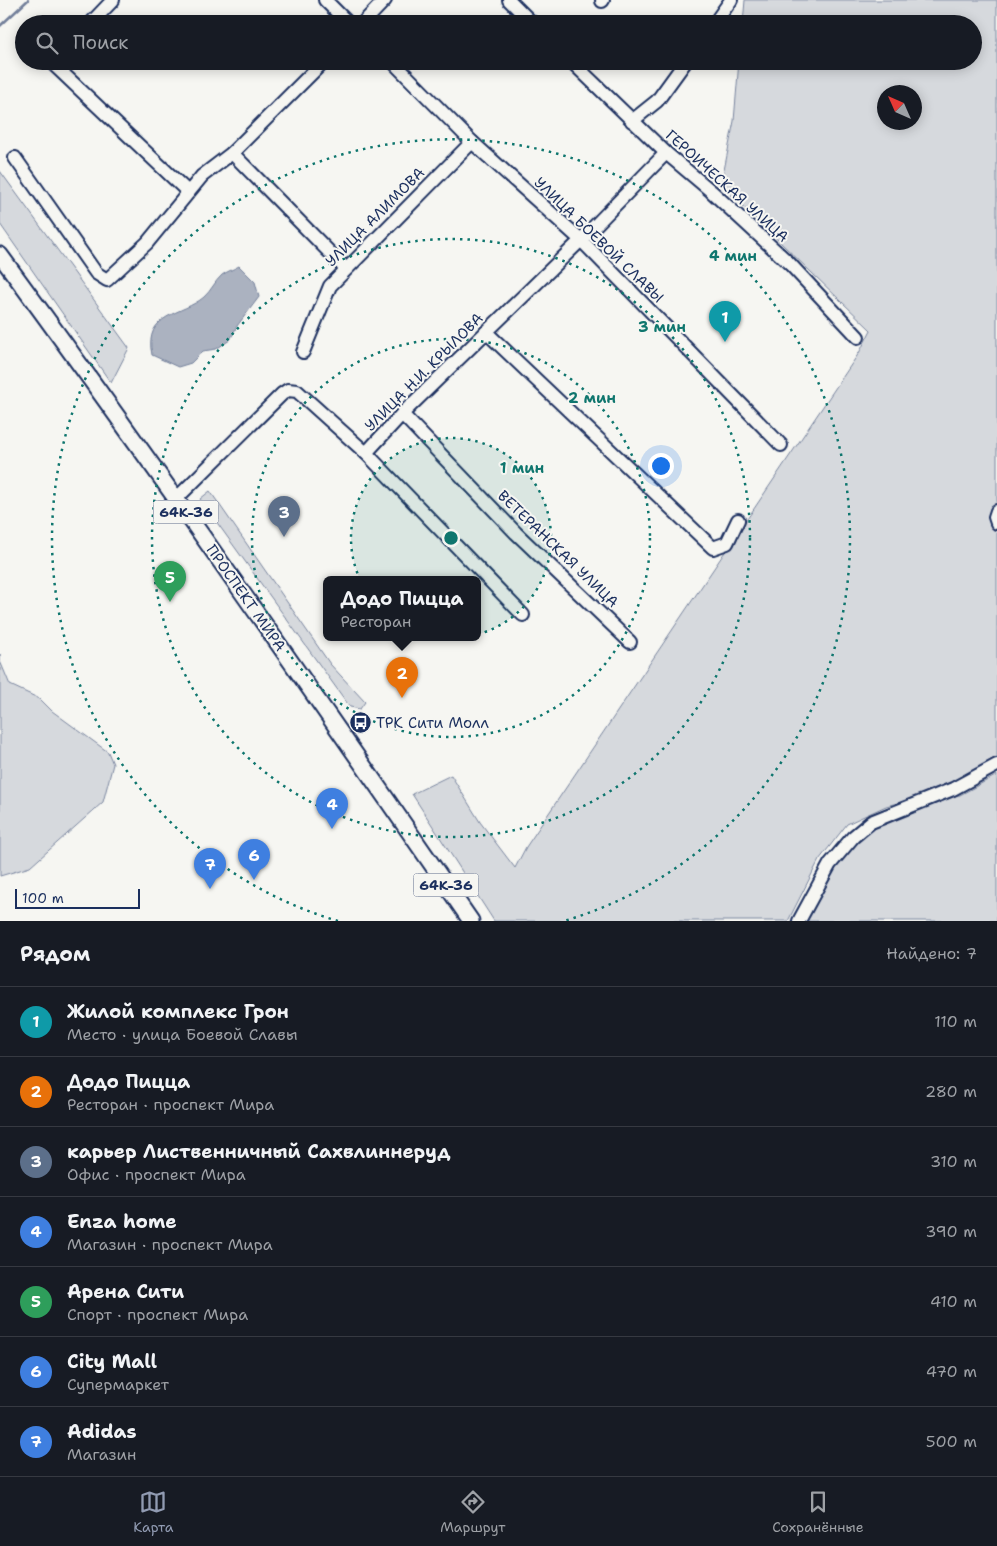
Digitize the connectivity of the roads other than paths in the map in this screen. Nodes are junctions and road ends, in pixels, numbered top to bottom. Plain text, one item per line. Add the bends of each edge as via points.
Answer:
1 (113, 0) edge
2 (325, 0) edge
3 (385, 0) edge
4 (509, 0) edge
5 (731, 0) edge
6 (99, 15) edge
7 (340, 15) edge
8 (371, 15) edge
9 (524, 15) edge
10 (720, 15) edge
11 (61, 70) edge
12 (315, 70) edge
13 (401, 70) edge
14 (580, 70) edge
15 (679, 70) edge
16 (632, 121) junction
17 (472, 142) junction
18 (232, 153) junction
19 (666, 153) junction
20 (15, 158) dead end
21 (188, 192) junction
22 (581, 240) junction
23 (1, 256) edge
24 (346, 269) junction
25 (486, 332) junction
26 (858, 337) dead end
27 (303, 352) dead end
28 (402, 414) junction
29 (780, 445) dead end
30 (366, 453) junction
31 (176, 499) junction
32 (997, 512) edge
33 (738, 520) dead end
34 (997, 523) edge
35 (522, 615) dead end
36 (630, 642) dead end
37 (997, 765) edge
38 (447, 886) junction
39 (464, 921) edge
40 (471, 921) edge
41 (800, 921) edge

1 - 6 street
2 - 7 street
3 - 8 street
4 - 9 street
5 - 10 street
11 - 21 street
12 - 18 street
13 - 17 street, УЛИЦА БОЕВОЙ СЛАВЫ
14 - 16 street, ГЕРОИЧЕСКАЯ УЛИЦА
15 - 16 street via 657,101
16 - 19 street, ГЕРОИЧЕСКАЯ УЛИЦА
17 - 22 street, УЛИЦА БОЕВОЙ СЛАВЫ
17 - 24 street, УЛИЦА АЛИМОВА
18 - 21 street via 202,176
18 - 24 street
19 - 22 street, УЛИЦА Н.И. КРЫЛОВА
19 - 26 street, ГЕРОИЧЕСКАЯ УЛИЦА via 790,264
20 - 21 street via 96,273 107,280 148,243
22 - 25 street, УЛИЦА Н.И. КРЫЛОВА
22 - 29 street, УЛИЦА БОЕВОЙ СЛАВЫ
23 - 31 main road, ПРОСПЕКТ МИРА / 64К-36
24 - 27 street, УЛИЦА АЛИМОВА via 330,286
25 - 28 street, УЛИЦА Н.И. КРЫЛОВА
25 - 33 street via 713,548 726,544
28 - 30 street, УЛИЦА Н.И. КРЫЛОВА
28 - 36 street, ВЕТЕРАНСКАЯ УЛИЦА via 516,533
30 - 31 street, УЛИЦА Н.И. КРЫЛОВА via 297,392 288,390
30 - 35 street
31 - 38 main road, ПРОСПЕКТ МИРА / 64К-36
32 - 34 street
37 - 41 street via 953,789 871,822 830,864
38 - 39 main road
38 - 40 main road, ПРОСПЕКТ МИРА / 64К-36

